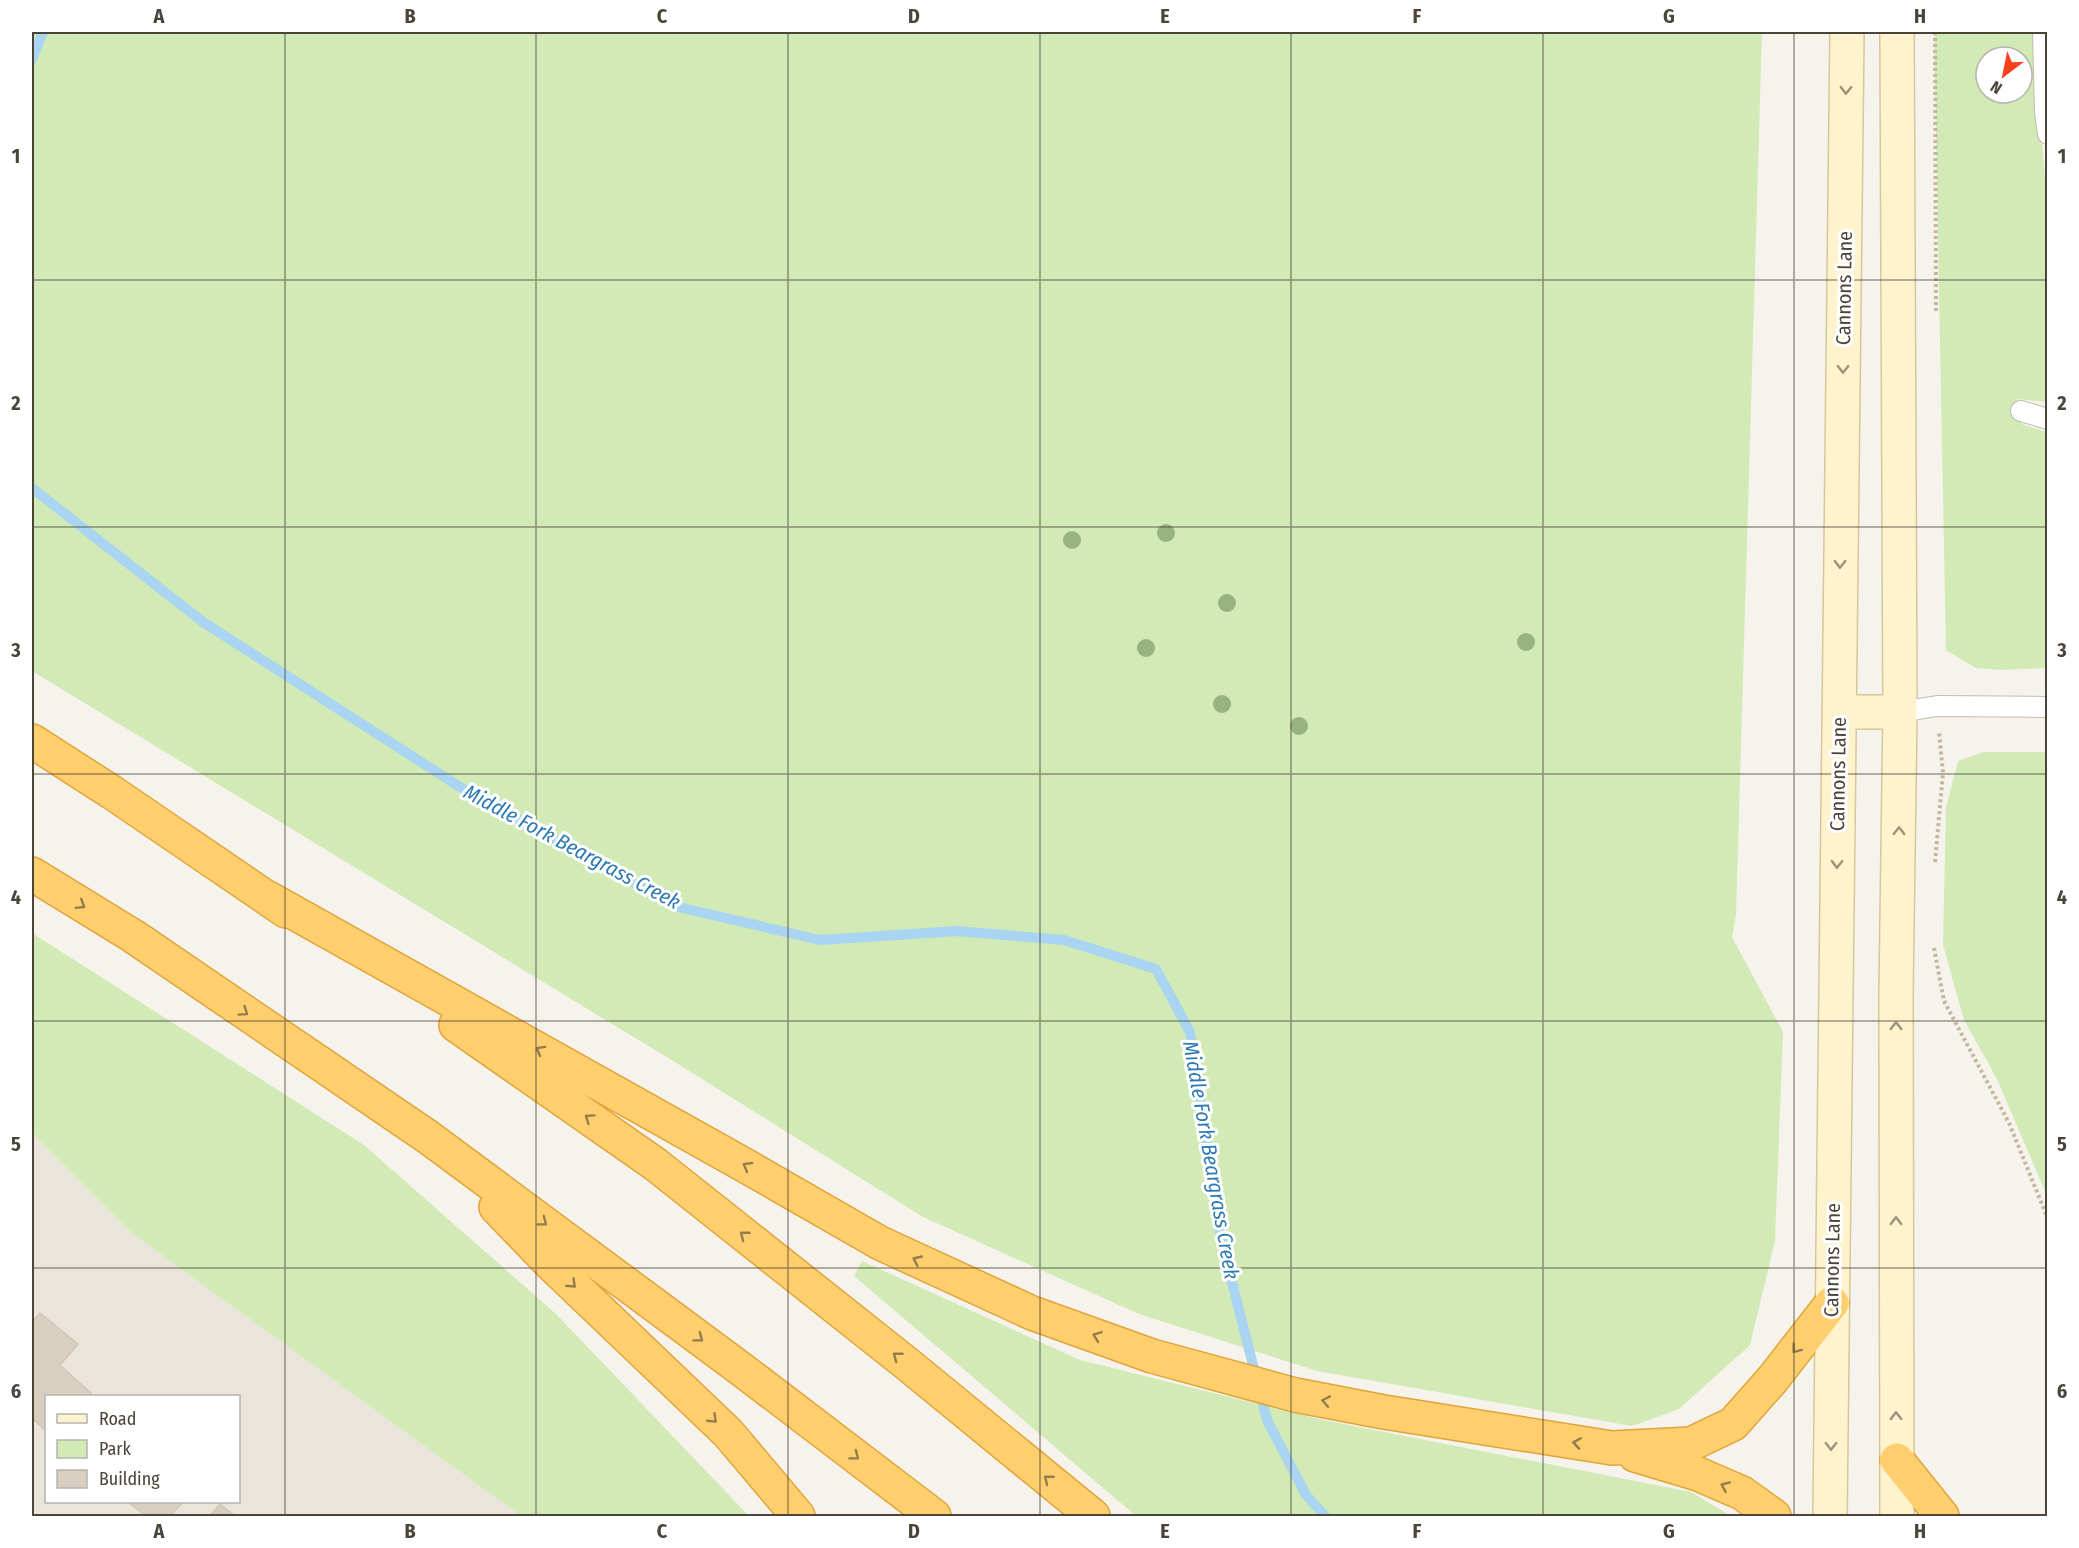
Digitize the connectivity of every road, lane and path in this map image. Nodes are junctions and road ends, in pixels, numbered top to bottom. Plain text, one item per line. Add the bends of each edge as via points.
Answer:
1 (1847, 32) edge
2 (1898, 32) edge
3 (1935, 32) edge
4 (2043, 32) edge
5 (2048, 134) edge
6 (1936, 320) dead end
7 (2021, 411) dead end
8 (2048, 419) edge
9 (1937, 706) junction
10 (2048, 706) edge
11 (1839, 712) junction
12 (1900, 712) junction
13 (32, 741) edge
14 (1935, 872) dead end
15 (32, 874) edge
16 (268, 898) junction
17 (1934, 945) dead end
18 (428, 1137) junction
19 (2048, 1219) edge
20 (1832, 1303) junction
21 (1612, 1448) junction
22 (1897, 1460) junction
23 (798, 1516) edge
24 (934, 1516) edge
25 (1093, 1516) edge
26 (1774, 1516) edge
27 (1830, 1516) edge
28 (1897, 1516) edge
29 (1942, 1516) edge

1 -> 11 main road, Cannons Lane
2 - 12 main road
3 - 6 path
4 - 5 lane
7 - 8 lane
9 - 10 lane
9 - 12 lane
9 - 14 path via 1942,773
11 - 12 main road
11 -> 20 main road, Cannons Lane
22 -> 12 main road
13 - 16 highway
15 -> 18 highway via 133,936
21 -> 16 highway via 1294,1395 1152,1356 1032,1313 880,1243
25 -> 16 highway via 655,1164
17 - 19 path via 1944,1001 2009,1123
18 -> 23 highway via 550,1263 728,1433
18 -> 24 highway
20 -> 21 highway via 1733,1424 1691,1444
20 -> 27 main road, Cannons Lane
26 -> 21 highway via 1742,1493 1698,1474
22 - 28 main road
22 - 29 highway

